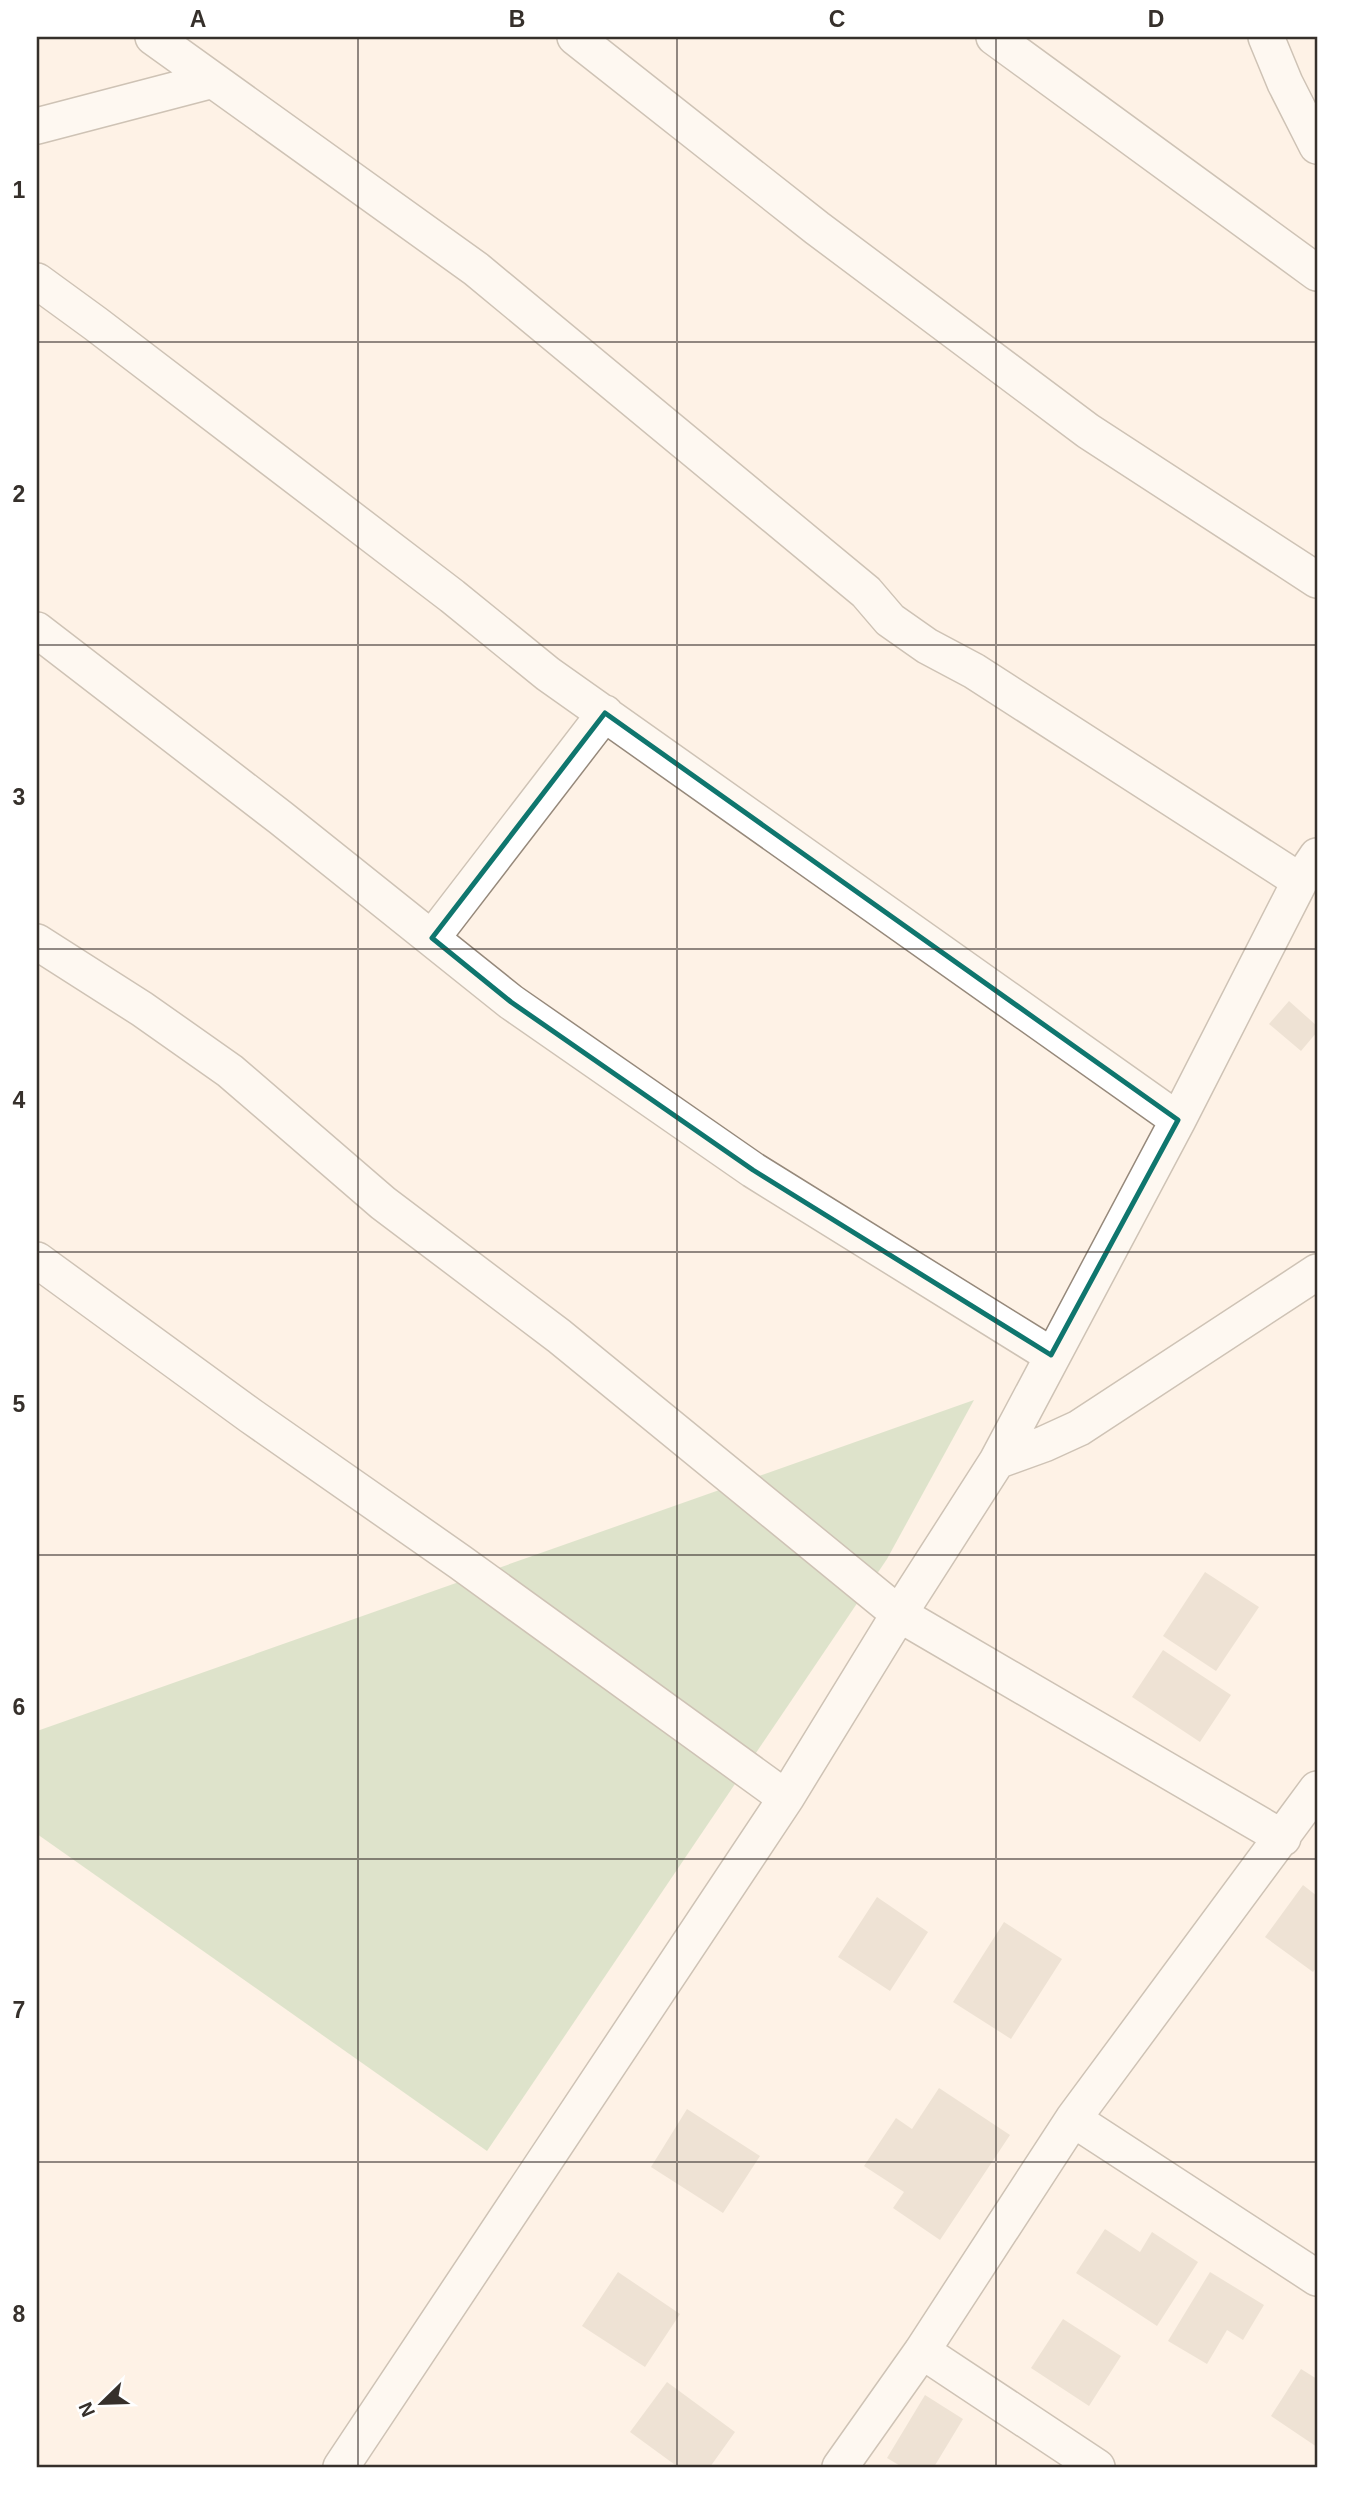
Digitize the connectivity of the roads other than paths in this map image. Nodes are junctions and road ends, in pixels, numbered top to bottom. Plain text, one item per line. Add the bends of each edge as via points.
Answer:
1 (153, 37) edge
2 (575, 37) edge
3 (994, 37) edge
4 (1266, 37) edge
5 (214, 80) junction
6 (37, 126) edge
7 (1317, 141) edge
8 (1317, 274) edge
9 (37, 281) edge
10 (1317, 580) edge
11 (37, 631) edge
12 (605, 713) junction
13 (1309, 869) edge
14 (432, 938) junction
15 (37, 942) edge
16 (1178, 1120) junction
17 (37, 1260) edge
18 (1317, 1272) edge
19 (1051, 1355) junction
20 (997, 1461) junction
21 (898, 1614) junction
22 (1317, 1789) edge
23 (786, 1798) junction
24 (1283, 1838) junction
25 (1073, 2119) junction
26 (1317, 2278) edge
27 (922, 2351) junction
28 (341, 2467) edge
29 (840, 2467) edge
30 (1097, 2467) edge

1 - 5 street
2 - 10 street via 817,228 1088,432
3 - 8 street
4 - 7 street
5 - 6 street
5 - 13 street via 476,270 866,592 890,620
9 - 12 street
11 - 14 street
12 - 14 street
12 - 16 street
13 - 16 street
14 - 19 street via 511,1002 753,1170
15 - 21 street via 230,1072 383,1203 559,1336
16 - 19 street
17 - 23 street
18 - 20 street via 1079,1428
19 - 20 street
20 - 21 street
21 - 23 street
21 - 24 street
22 - 24 street
23 - 28 street
24 - 25 street
25 - 26 street
25 - 27 street
27 - 29 street
27 - 30 street

